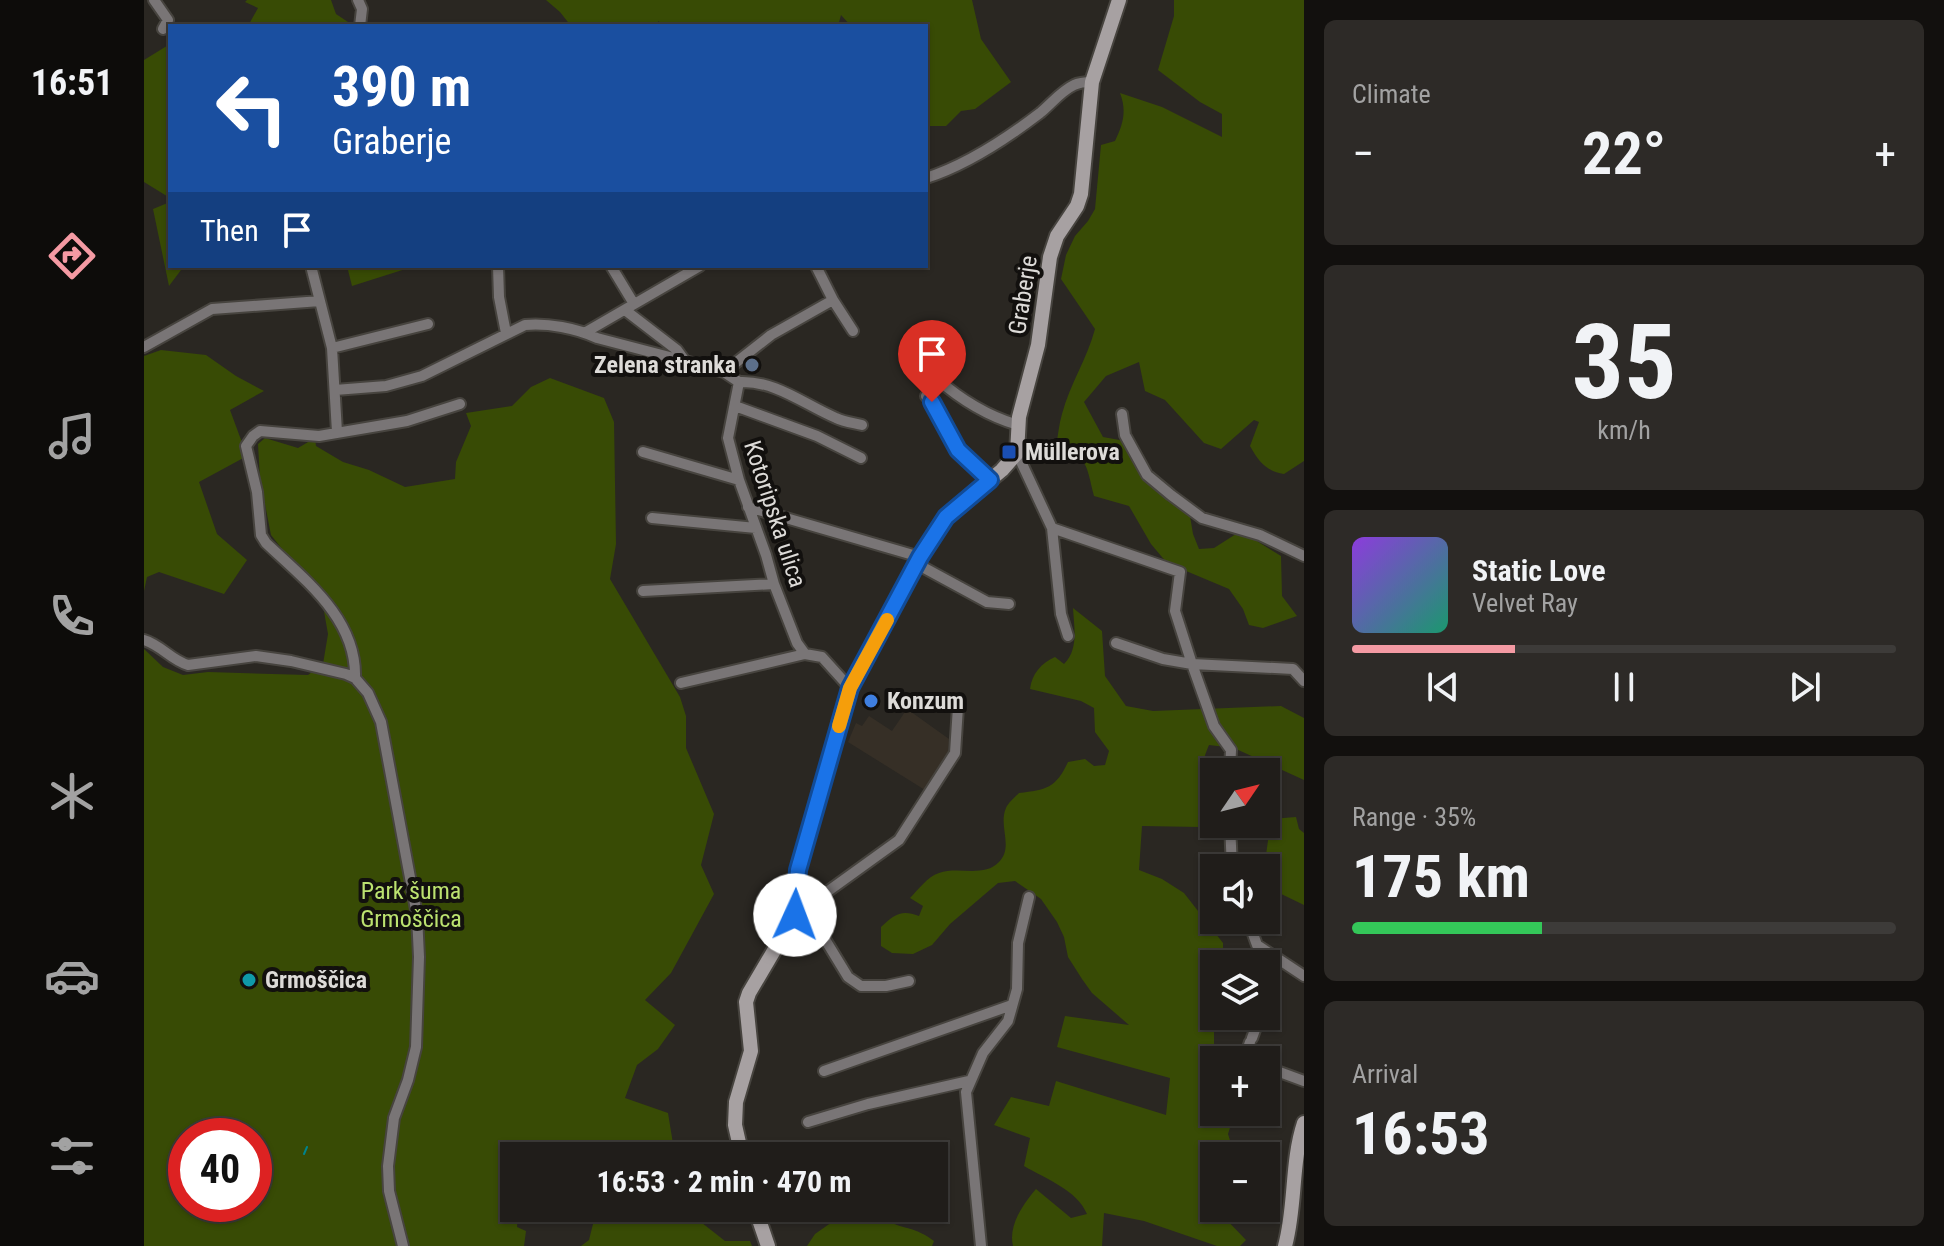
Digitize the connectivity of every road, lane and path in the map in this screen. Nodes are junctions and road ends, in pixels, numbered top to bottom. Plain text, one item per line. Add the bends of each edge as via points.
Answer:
1 (154, 0) edge
2 (358, 0) edge
3 (1119, 0) edge
4 (360, 24) edge
5 (163, 29) dead end
6 (1092, 82) junction
7 (928, 177) edge
8 (312, 268) edge
9 (498, 268) edge
10 (612, 268) edge
11 (697, 268) edge
12 (817, 268) edge
13 (833, 300) junction
14 (320, 301) junction
15 (629, 307) junction
16 (428, 324) dead end
17 (853, 331) dead end
18 (586, 332) junction
19 (506, 333) junction
20 (144, 347) edge
21 (332, 348) junction
22 (949, 351) dead end
23 (685, 361) junction
24 (724, 372) junction
25 (739, 382) junction
26 (335, 390) junction
27 (926, 396) dead end
28 (460, 404) dead end
29 (735, 406) junction
30 (1122, 414) dead end
31 (862, 425) dead end
32 (1018, 425) junction
33 (337, 432) junction
34 (643, 452) dead end
35 (1017, 453) junction
36 (861, 458) dead end
37 (739, 480) junction
38 (990, 480) junction
39 (748, 507) junction
40 (652, 518) dead end
41 (756, 528) junction
42 (1052, 528) junction
43 (1304, 556) edge
44 (918, 561) junction
45 (774, 584) junction
46 (643, 591) dead end
47 (1009, 604) dead end
48 (1068, 636) dead end
49 (144, 640) edge
50 (1116, 643) dead end
51 (805, 654) junction
52 (1192, 664) junction
53 (355, 678) junction
54 (1304, 681) edge
55 (681, 683) dead end
56 (850, 688) junction
57 (958, 707) dead end
58 (1231, 758) edge
59 (1029, 897) dead end
60 (795, 915) junction
61 (1253, 934) edge
62 (1264, 950) edge
63 (1280, 960) edge
64 (1304, 976) edge
65 (909, 981) dead end
66 (1012, 1005) junction
67 (824, 1071) dead end
68 (1280, 1072) edge
69 (969, 1081) junction
70 (1304, 1081) edge
71 (808, 1122) dead end
72 (1304, 1123) edge
73 (739, 1142) edge
74 (760, 1222) edge
75 (403, 1246) edge
76 (768, 1246) edge
77 (981, 1246) edge
78 (1285, 1246) edge

1 - 5 street via 168,20
2 - 4 street
3 - 6 street, Graberje
6 - 7 street via 1074,84 1024,125
6 - 32 street, Graberje via 1081,194 1050,257 1038,345
8 - 14 street
9 - 19 street
10 - 15 street
11 - 15 street
12 - 13 street
13 - 17 street
13 - 24 street via 771,335
14 - 20 street via 212,309
14 - 21 street
15 - 18 street
15 - 23 street
16 - 21 street
18 - 19 street via 543,324
18 - 23 street
19 - 26 street via 422,376 386,386
21 - 26 street
22 - 32 street via 936,378 971,405
23 - 24 street
24 - 25 street
25 - 29 street, Kotoripska ulica
25 - 31 street via 770,387
26 - 33 street
27 - 38 street via 958,450
28 - 33 street via 407,421
29 - 36 street
29 - 37 street, Kotoripska ulica via 728,438
30 - 43 street via 1125,435 1147,475 1171,495 1202,518 1260,535
32 - 35 street, Graberje
33 - 53 street via 319,436 260,431 246,446 261,535 331,607 356,660
34 - 37 street
35 - 38 street
35 - 42 street
37 - 39 street, Kotoripska ulica
38 - 44 street via 946,517
39 - 41 street, Kotoripska ulica
39 - 44 street
40 - 41 street
41 - 45 street, Kotoripska ulica
42 - 48 street
42 - 52 street via 1180,572 1175,611
44 - 47 street via 987,602
44 - 56 street
45 - 46 street
45 - 51 street, Kotoripska ulica
49 - 53 street via 188,665 256,656
50 - 52 street
51 - 55 street
51 - 56 street via 822,657
52 - 54 street via 1293,669
52 - 58 street via 1209,717 1231,750
53 - 75 street via 381,722 417,915 416,1047 394,1118 388,1166
56 - 60 street via 798,870
57 - 60 street via 955,753 899,840
59 - 66 street
60 - 65 street via 823,936 848,977 861,986
60 - 73 street via 746,1002 751,1051 736,1102
61 - 62 street
63 - 64 street
66 - 67 street
66 - 69 street via 1008,1021
68 - 70 street
69 - 71 street
69 - 77 street via 966,1106
72 - 78 street
74 - 76 street

